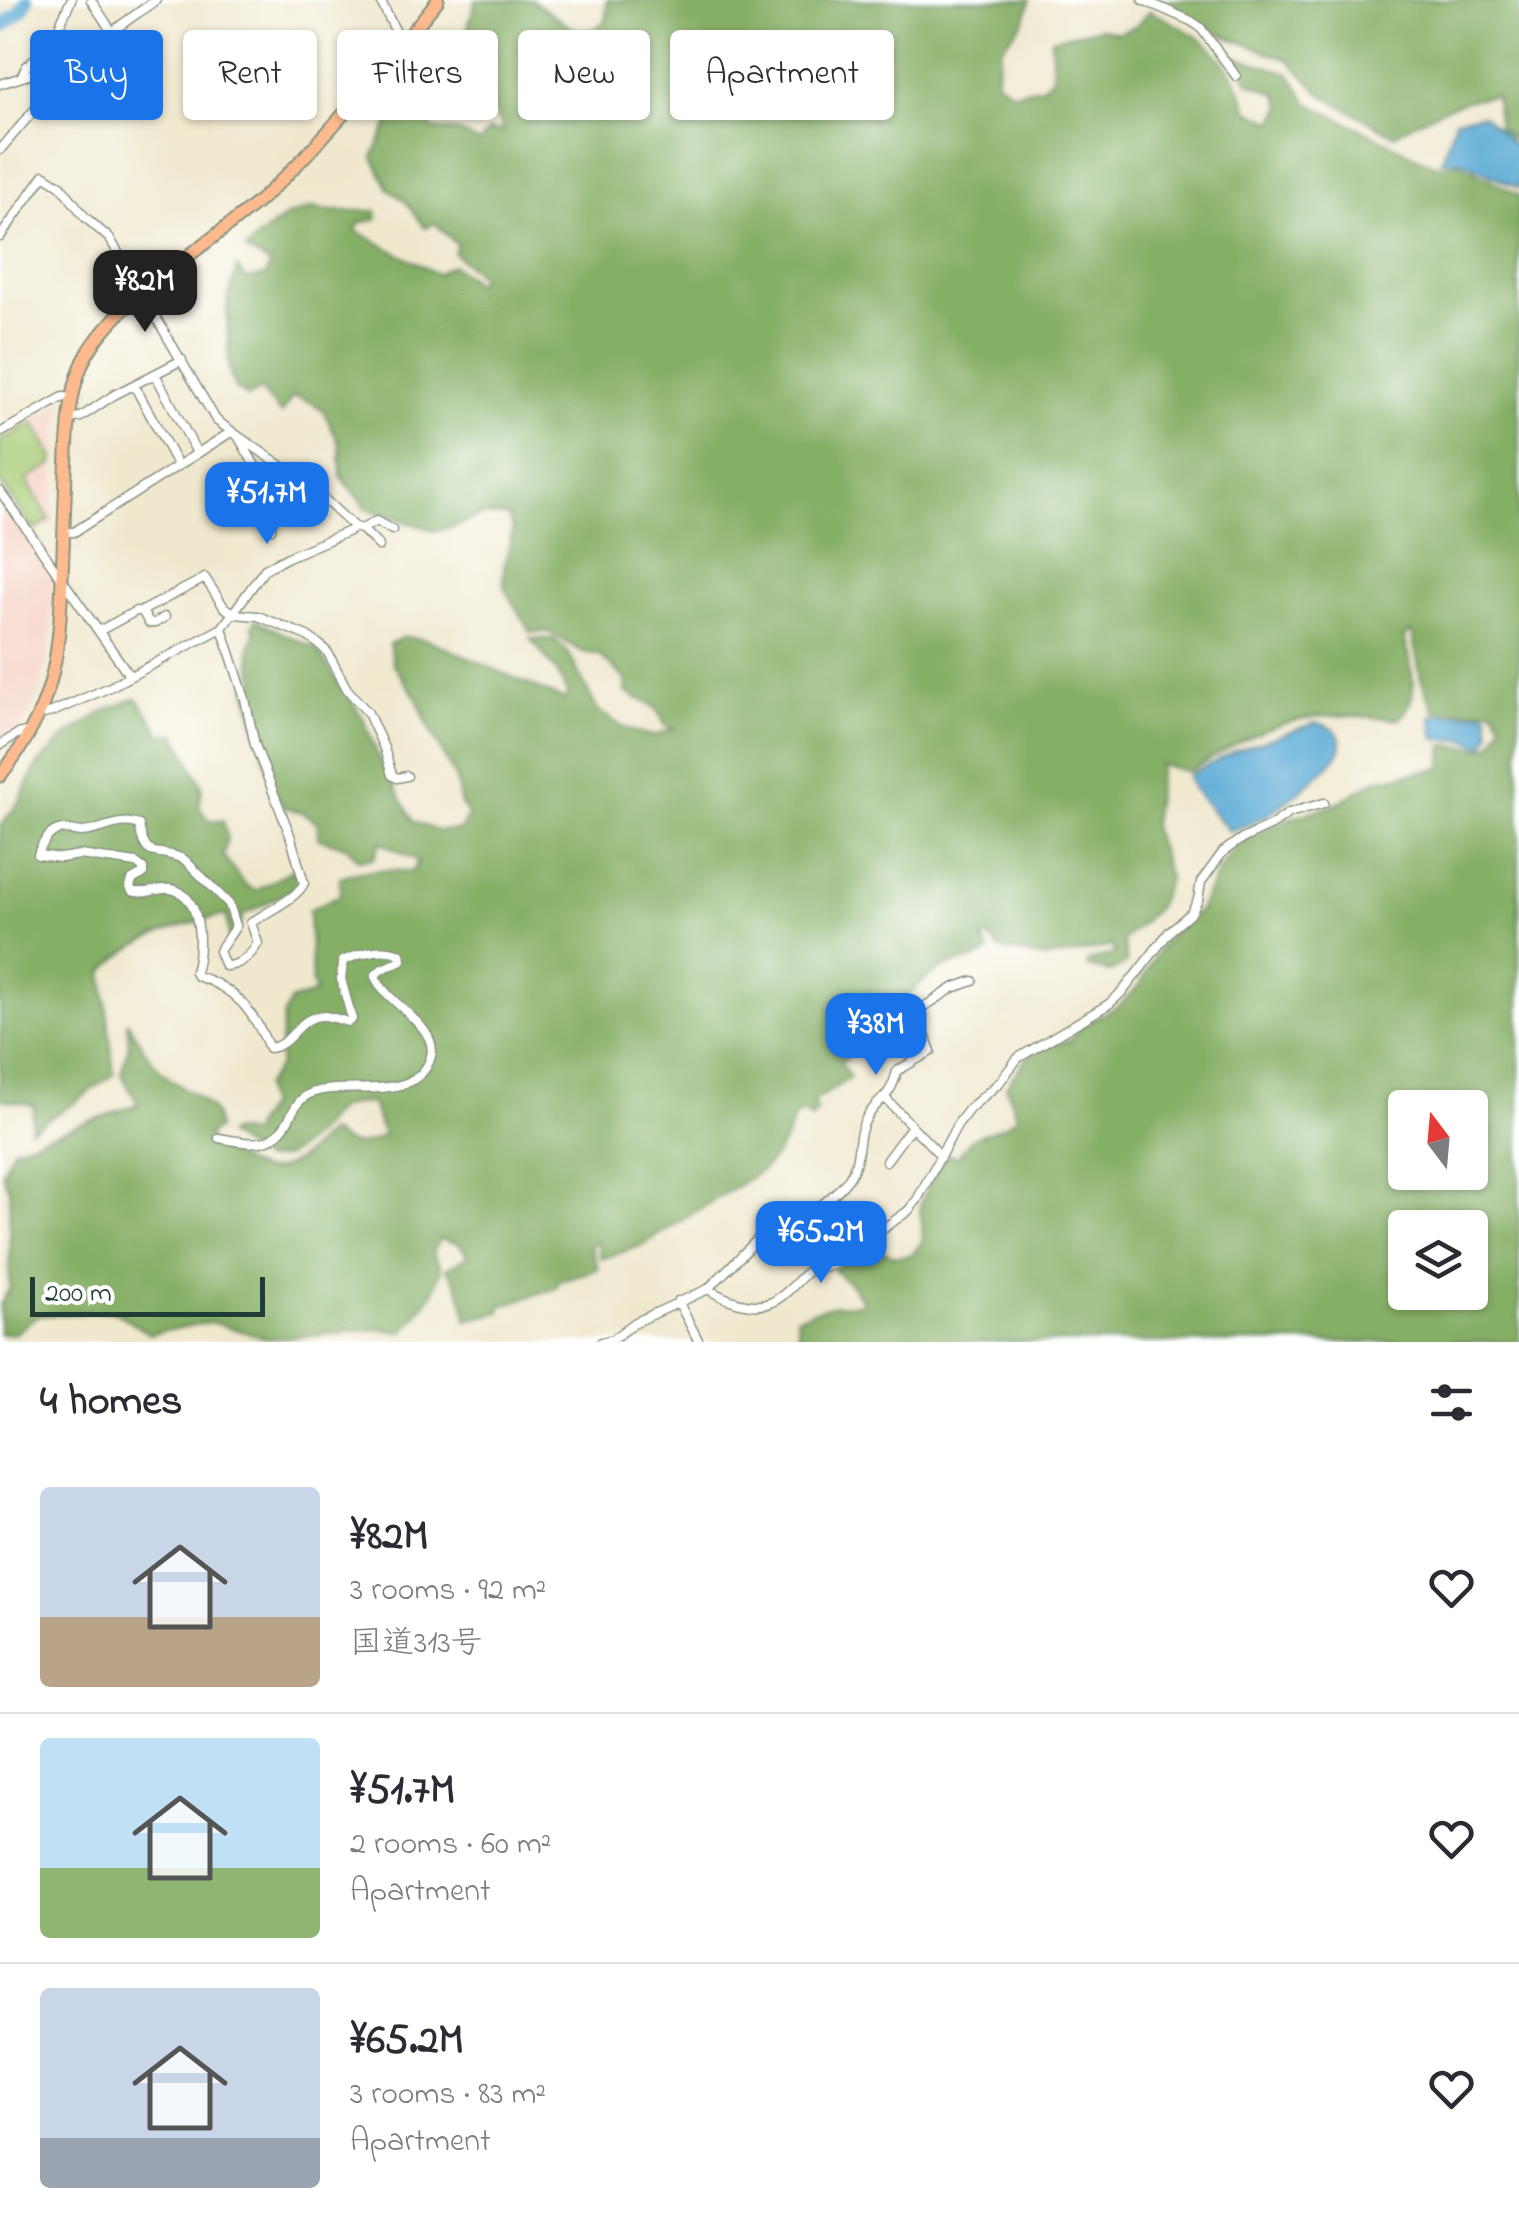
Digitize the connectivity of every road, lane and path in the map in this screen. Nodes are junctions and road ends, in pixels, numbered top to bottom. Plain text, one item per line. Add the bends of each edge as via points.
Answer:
1 (71, 0) edge
2 (92, 0) edge
3 (156, 0) edge
4 (380, 0) edge
5 (438, 0) edge
6 (1143, 0) edge
7 (111, 30) edge
8 (115, 30) edge
9 (395, 30) edge
10 (413, 30) edge
11 (30, 73) edge
12 (22, 75) junction
13 (1236, 76) dead end
14 (0, 84) edge
15 (30, 115) edge
16 (337, 119) edge
17 (0, 150) edge
18 (0, 237) edge
19 (142, 294) junction
20 (182, 360) junction
21 (155, 374) junction
22 (134, 385) junction
23 (73, 398) junction
24 (69, 419) junction
25 (0, 433) edge
26 (235, 434) junction
27 (197, 452) junction
28 (177, 464) junction
29 (0, 491) edge
30 (358, 528) junction
31 (271, 529) dead end
32 (392, 530) dead end
33 (64, 532) junction
34 (378, 546) dead end
35 (62, 578) junction
36 (142, 611) junction
37 (234, 614) junction
38 (166, 617) dead end
39 (222, 628) junction
40 (99, 630) junction
41 (130, 676) junction
42 (39, 714) junction
43 (31, 730) junction
44 (0, 745) edge
45 (0, 776) edge
46 (407, 776) dead end
47 (1324, 803) dead end
48 (973, 981) dead end
49 (886, 1098) junction
50 (912, 1126) junction
51 (220, 1138) dead end
52 (940, 1156) junction
53 (886, 1161) dead end
54 (804, 1224) junction
55 (867, 1240) junction
56 (708, 1289) junction
57 (678, 1302) junction
58 (614, 1340) edge
59 (601, 1342) edge
60 (699, 1342) edge

1 - 12 street via 52,40
2 - 7 street
3 - 8 street
4 - 9 street
5 - 10 highway
6 - 13 street via 1200,27
11 - 12 street
12 - 14 street
15 - 17 street
16 - 19 highway via 250,210
18 - 19 street via 44,175 110,239
19 - 20 street
19 - 23 highway via 94,344
20 - 21 street
20 - 26 street via 216,420
21 - 22 street
21 - 27 street
22 - 24 street
22 - 28 street
23 - 24 highway
23 - 25 street via 63,397
24 - 33 highway
26 - 27 street
26 - 30 street
26 - 31 street via 274,503
27 - 28 street
28 - 33 street via 74,532
29 - 35 street
30 - 32 street via 376,521
30 - 34 street
30 - 37 street via 266,569
33 - 35 highway
35 - 40 street
35 - 42 highway via 58,650
36 - 37 street via 206,578
36 - 38 street via 148,624
36 - 40 street
37 - 39 street
37 - 46 street via 258,616 320,645 368,713 392,775
39 - 41 street
39 - 51 street via 304,884 251,923 254,950 225,966 219,952 236,926 229,904 186,860 148,850 139,824 58,830 38,855 136,863 143,874 132,880 132,892 177,891 190,902 197,923 197,976 233,992 269,1048 282,1045 308,1019 352,1018 343,961 371,951 400,954 402,960 380,969 376,982 423,1028 432,1053 424,1070 388,1088 308,1094 284,1131 269,1140
40 - 41 street
41 - 42 street
42 - 43 highway
43 - 44 street
43 - 45 highway
47 - 52 street via 1289,812 1222,852 1191,913 1122,991 1018,1058 970,1108
48 - 49 street via 916,1012 931,1052 897,1071
49 - 50 street
49 - 54 street via 858,1134 849,1178
50 - 52 street
50 - 53 street
52 - 55 street via 908,1211
54 - 55 street
54 - 56 street via 779,1224 765,1232
55 - 56 street via 827,1268 810,1269 766,1304
56 - 57 street
57 - 58 street
57 - 60 street
58 - 59 street

